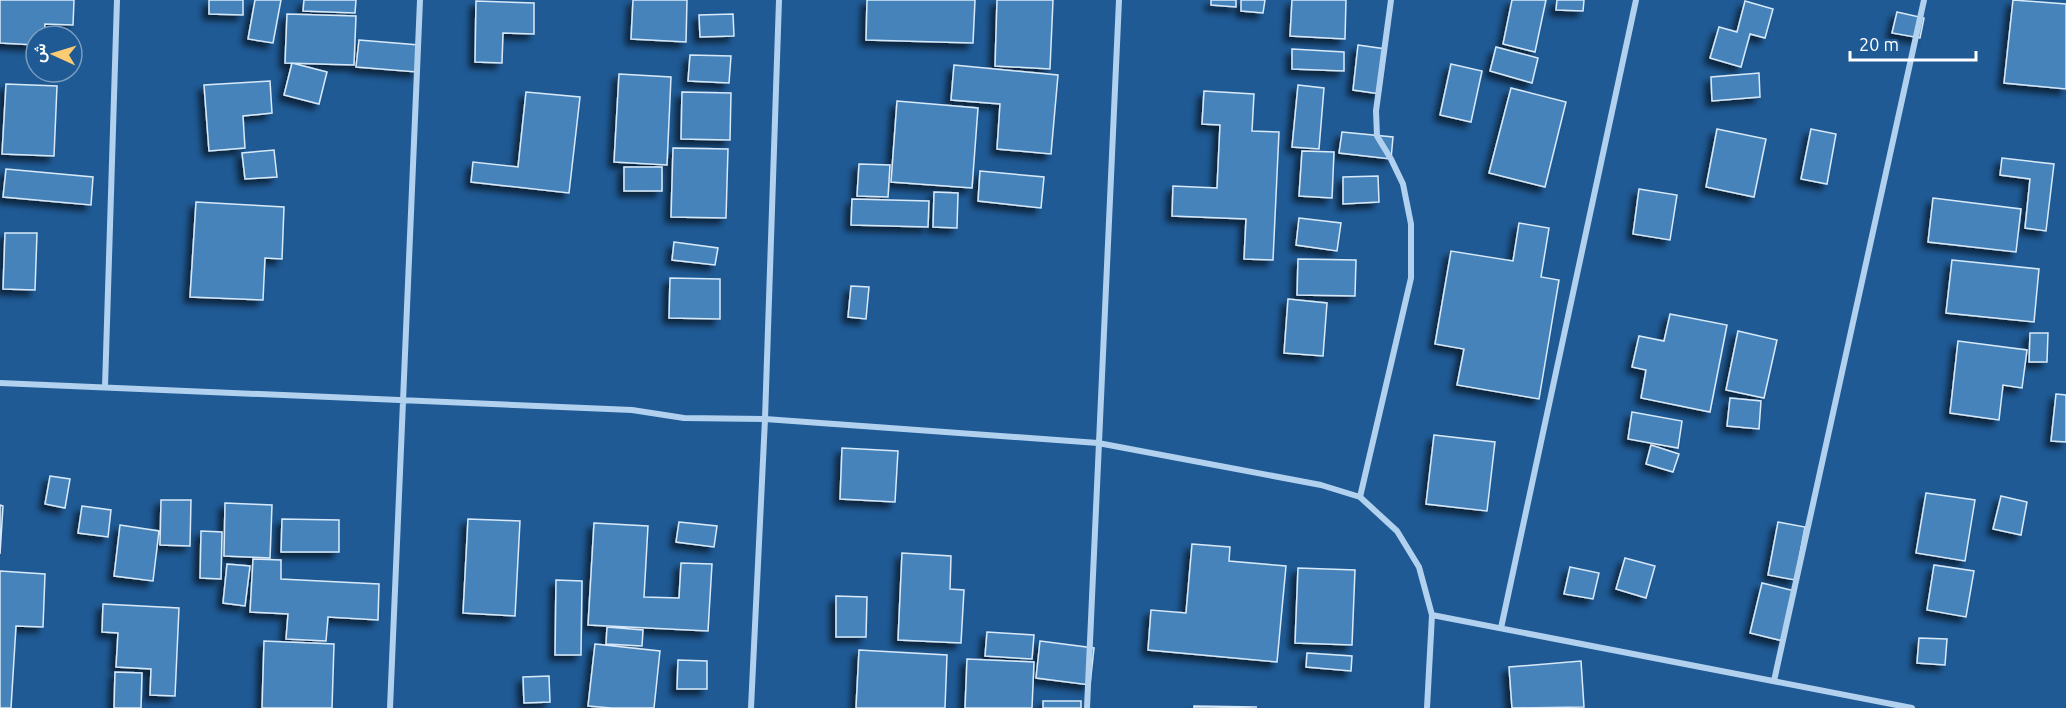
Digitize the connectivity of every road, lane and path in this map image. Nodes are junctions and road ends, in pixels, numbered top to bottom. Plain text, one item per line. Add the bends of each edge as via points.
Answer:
1 (117, 0) edge
2 (420, 0) edge
3 (778, 0) edge
4 (1119, 0) edge
5 (1391, 0) edge
6 (1636, 0) edge
7 (1924, 0) edge
8 (0, 383) edge
9 (105, 387) junction
10 (403, 400) junction
11 (765, 419) junction
12 (1098, 443) junction
13 (1360, 497) junction
14 (1432, 615) junction
15 (1501, 628) junction
16 (1774, 681) junction
17 (390, 708) edge
18 (751, 708) edge
19 (1087, 708) edge
20 (1427, 708) edge
21 (1912, 708) edge

1 - 9 street
2 - 10 street
3 - 11 street
4 - 12 street
5 - 13 street via 1376,111 1377,136 1403,184 1411,224 1411,278
6 - 15 street
7 - 16 street
8 - 9 street
9 - 10 street
10 - 11 street via 632,410 684,418
10 - 17 street
11 - 12 street
11 - 18 street
12 - 13 street via 1321,485
12 - 19 street
13 - 14 street via 1396,531 1419,567
14 - 15 street
14 - 20 street
15 - 16 street
16 - 21 street

